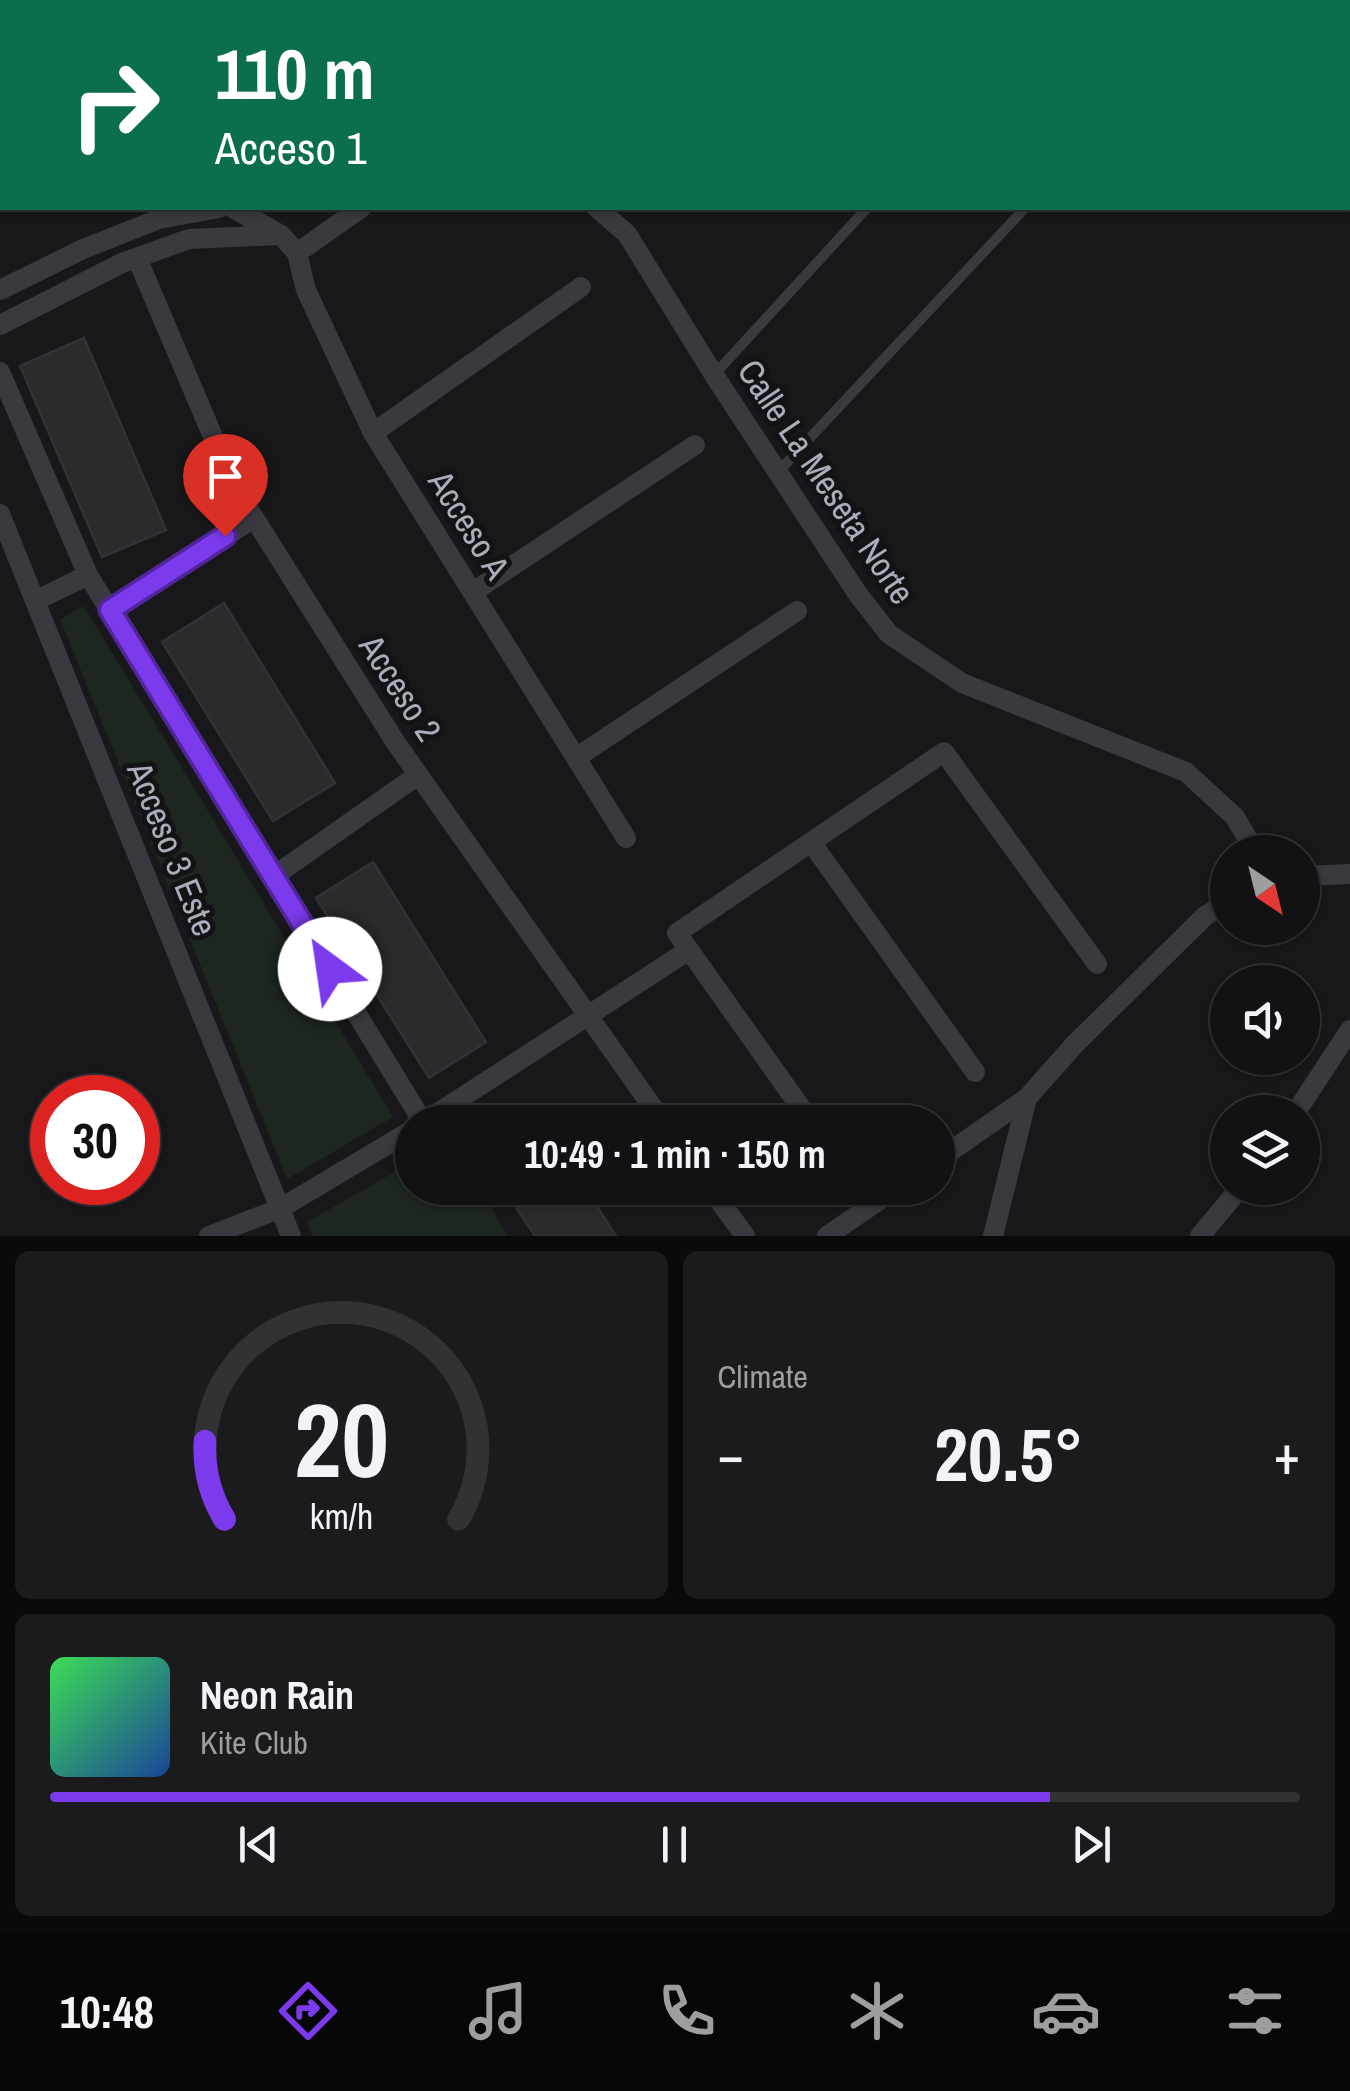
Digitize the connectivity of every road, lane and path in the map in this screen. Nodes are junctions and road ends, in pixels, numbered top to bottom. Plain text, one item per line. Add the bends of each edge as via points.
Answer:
1 (208, 210) edge
2 (236, 210) edge
3 (358, 210) edge
4 (599, 210) edge
5 (866, 210) edge
6 (1023, 210) edge
7 (281, 235) junction
8 (297, 254) junction
9 (137, 258) junction
10 (581, 287) dead end
11 (0, 290) edge
12 (0, 325) edge
13 (0, 372) edge
14 (714, 375) junction
15 (373, 433) junction
16 (695, 445) dead end
17 (779, 472) junction
18 (0, 514) edge
19 (254, 518) junction
20 (88, 575) junction
21 (473, 592) junction
22 (37, 600) junction
23 (110, 610) junction
24 (797, 611) dead end
25 (578, 757) junction
26 (418, 775) junction
27 (1245, 835) edge
28 (626, 838) dead end
29 (811, 842) junction
30 (1350, 874) edge
31 (1320, 875) edge
32 (274, 876) junction
33 (1210, 916) edge
34 (689, 950) junction
35 (1097, 964) dead end
36 (588, 1018) junction
37 (1350, 1030) edge
38 (974, 1072) dead end
39 (1307, 1095) edge
40 (1027, 1098) junction
41 (414, 1105) edge
42 (451, 1105) edge
43 (651, 1105) edge
44 (799, 1105) edge
45 (395, 1140) edge
46 (955, 1148) edge
47 (722, 1205) edge
48 (873, 1205) edge
49 (1226, 1205) edge
50 (281, 1208) junction
51 (998, 1233) edge
52 (209, 1236) edge
53 (291, 1236) edge
54 (745, 1236) edge
55 (827, 1236) edge
56 (1200, 1236) edge

1 - 11 street via 159,219
2 - 7 street
3 - 8 street
4 - 14 street, Calle La Meseta Norte via 627,234
5 - 14 lane
6 - 17 lane
7 - 8 street, Acceso A
7 - 9 street via 188,239
8 - 15 street, Acceso A via 306,290
9 - 12 street
9 - 19 street, Acceso 2 via 234,486
10 - 15 street
13 - 20 street
14 - 17 street, Calle La Meseta Norte
15 - 21 street, Acceso A
16 - 21 street
17 - 27 street, Calle La Meseta Norte via 889,634 962,683 1186,772
18 - 22 street, Acceso 3 Este
19 - 23 street
19 - 26 street, Acceso 2
20 - 22 street
20 - 23 street
21 - 25 street, Acceso A
22 - 50 street, Acceso 3 Este
23 - 32 street
24 - 25 street
25 - 28 street, Acceso A
26 - 32 street
26 - 36 street, Acceso 2
29 - 34 street via 678,934
29 - 35 street via 944,752
29 - 38 street
30 - 31 street
32 - 41 street
33 - 40 street
34 - 36 street
34 - 44 street
36 - 42 street
36 - 43 street, Acceso 2
37 - 39 street
40 - 46 street
40 - 51 street
45 - 50 street
47 - 54 street
48 - 55 street
49 - 56 street
50 - 52 street
50 - 53 street, Acceso 3 Este

